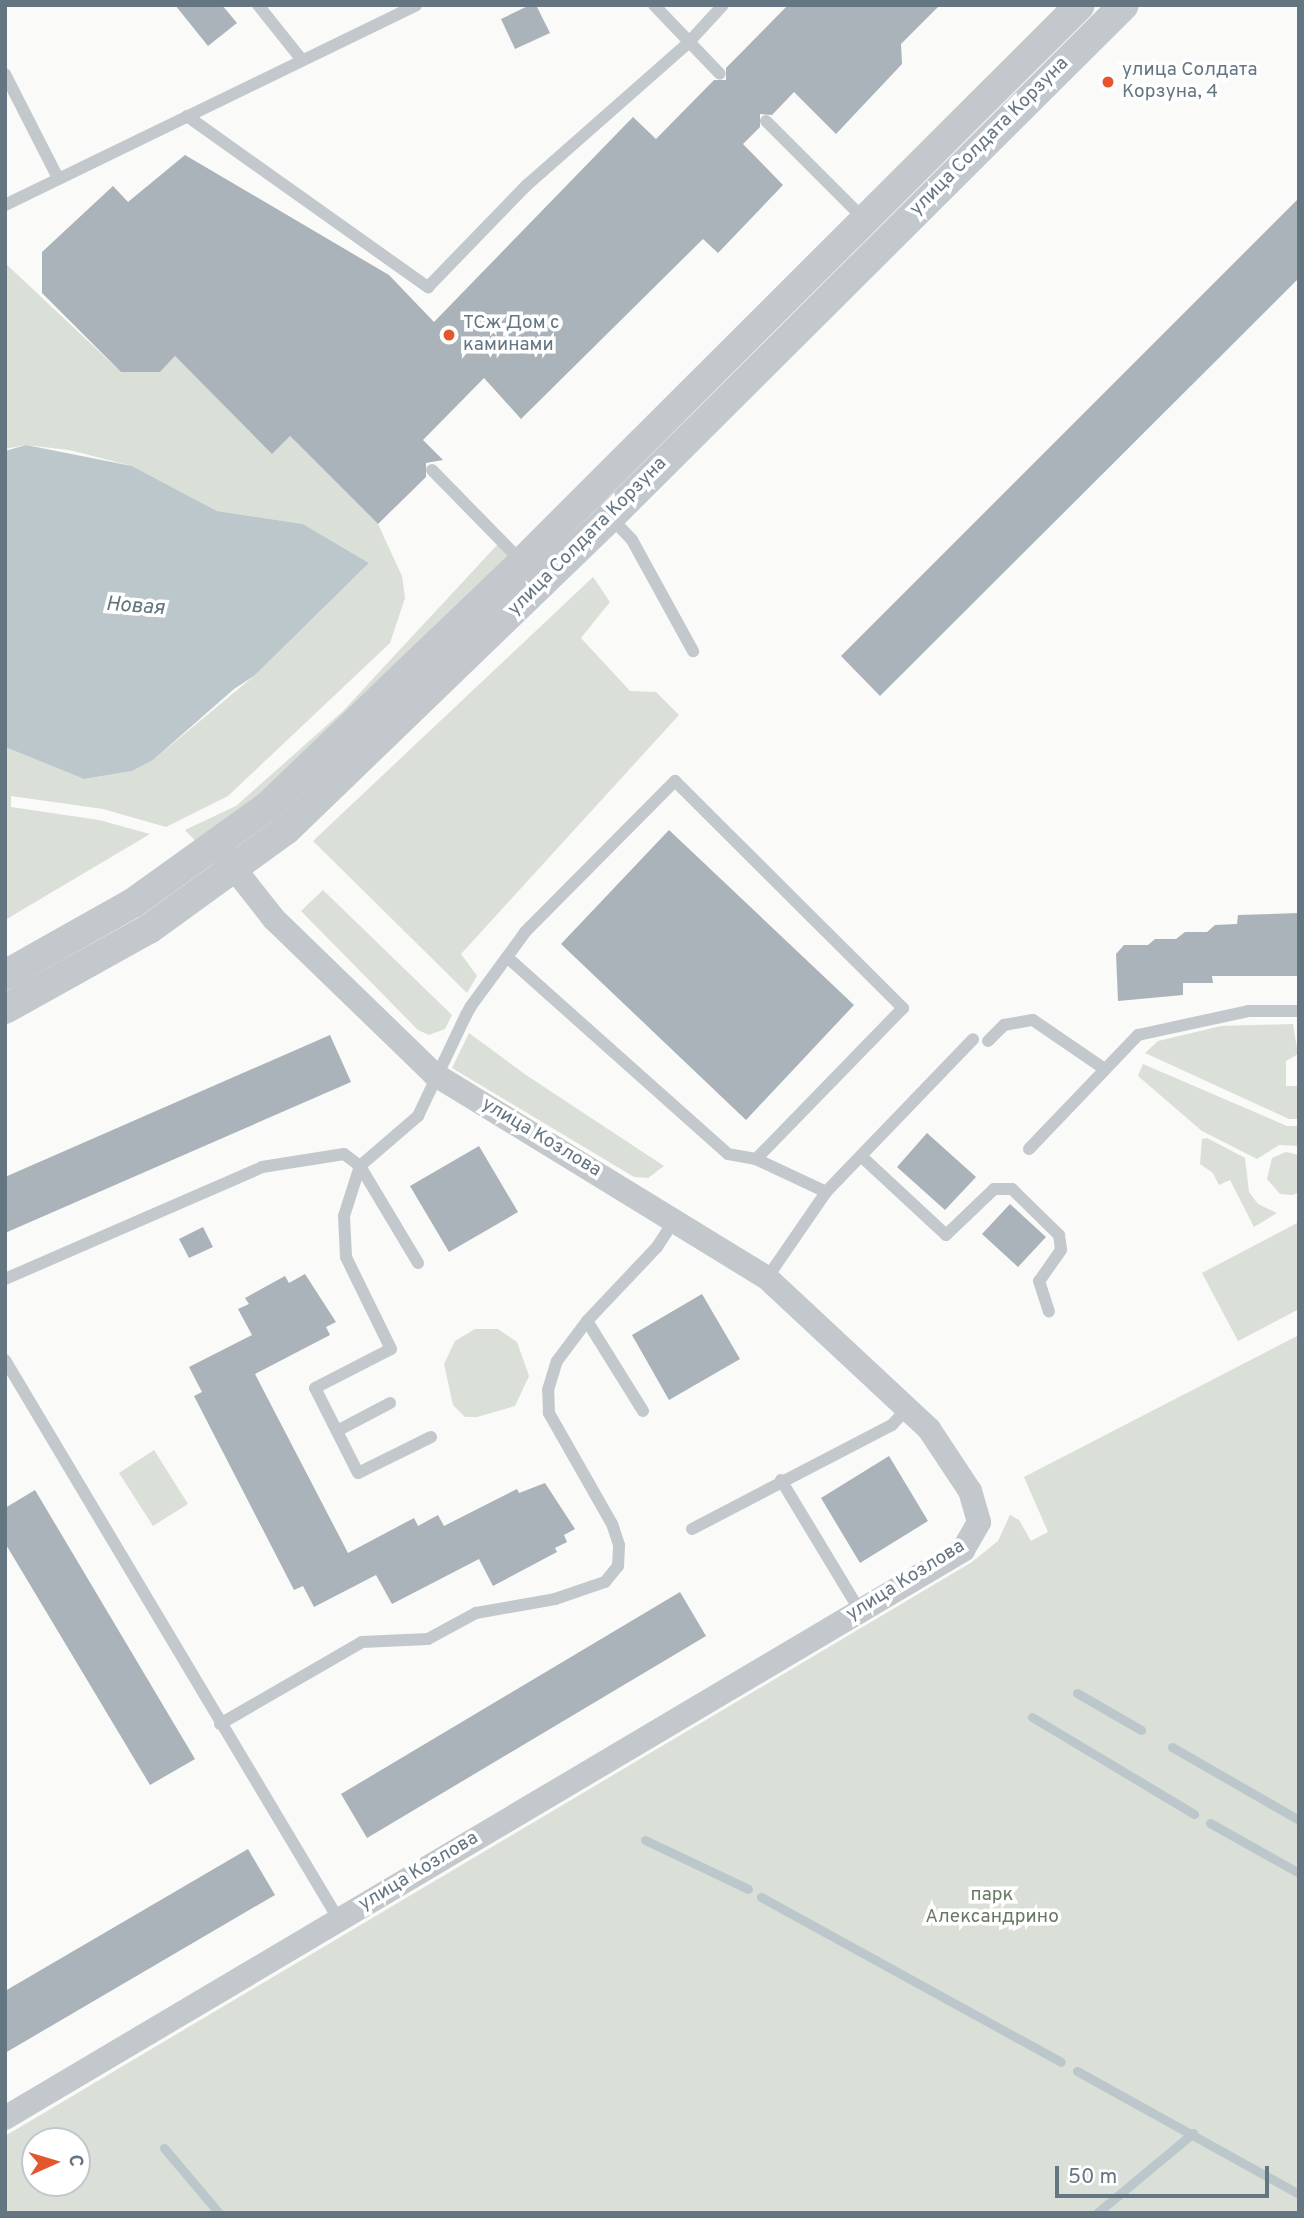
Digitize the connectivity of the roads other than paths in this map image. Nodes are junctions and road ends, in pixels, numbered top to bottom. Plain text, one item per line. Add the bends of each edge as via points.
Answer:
1 (258, 5) edge
2 (416, 5) edge
3 (654, 5) edge
4 (723, 5) edge
5 (1080, 5) edge
6 (1124, 5) edge
7 (689, 43) junction
8 (302, 60) junction
9 (5, 74) edge
10 (720, 74) dead end
11 (187, 116) junction
12 (766, 121) dead end
13 (58, 178) junction
14 (5, 205) edge
15 (864, 219) junction
16 (886, 241) junction
17 (432, 470) dead end
18 (610, 517) junction
19 (533, 572) junction
20 (692, 651) dead end
21 (217, 846) junction
22 (235, 871) junction
23 (507, 957) junction
24 (5, 975) edge
25 (5, 1009) edge
26 (1299, 1011) edge
27 (973, 1039) dead end
28 (988, 1041) dead end
29 (1103, 1068) junction
30 (434, 1074) junction
31 (1029, 1149) dead end
32 (861, 1156) junction
33 (756, 1159) junction
34 (360, 1166) junction
35 (826, 1192) junction
36 (675, 1219) junction
37 (418, 1263) dead end
38 (767, 1278) junction
39 (5, 1279) edge
40 (1049, 1311) dead end
41 (587, 1321) junction
42 (5, 1360) edge
43 (390, 1403) dead end
44 (908, 1407) junction
45 (643, 1411) dead end
46 (337, 1432) junction
47 (431, 1437) dead end
48 (781, 1480) junction
49 (692, 1529) dead end
50 (860, 1611) junction
51 (220, 1724) junction
52 (339, 1920) junction
53 (5, 2118) edge

1 - 8 lane
2 - 8 lane
3 - 7 lane
4 - 7 lane
5 - 15 street, улица Солдата Корзуна
6 - 16 street, улица Солдата Корзуна
7 - 10 lane
7 - 11 lane via 527,185 428,287
8 - 11 lane
9 - 13 lane
11 - 13 lane
12 - 15 lane
13 - 14 lane
15 - 16 lane
15 - 19 street, улица Солдата Корзуна
16 - 18 street, улица Солдата Корзуна
17 - 19 lane
18 - 19 street, улица Солдата Корзуна
18 - 20 lane via 632,540
19 - 21 street, улица Солдата Корзуна
19 - 22 street, улица Солдата Корзуна via 330,790
21 - 22 street, улица Козлова
21 - 24 street, улица Солдата Корзуна via 133,903
22 - 25 street, улица Солдата Корзуна via 149,929
22 - 30 street, улица Козлова via 274,919
23 - 30 lane via 466,1015
23 - 33 lane via 728,1154
23 - 33 lane via 525,932 675,781 903,1009
26 - 29 lane via 1249,1011 1138,1035
27 - 32 lane
28 - 29 lane via 1004,1025 1033,1020
29 - 31 lane
30 - 34 lane via 418,1115
30 - 36 street, улица Козлова
32 - 35 lane
32 - 40 lane via 946,1236 994,1189 1012,1189 1059,1235 1061,1251 1039,1281
33 - 35 lane
34 - 37 lane
34 - 39 lane via 344,1154 262,1167
34 - 46 lane via 344,1216 346,1257 391,1349 315,1388
35 - 38 lane
36 - 38 street, улица Козлова
36 - 41 lane via 656,1247
38 - 44 street, улица Козлова
41 - 45 lane
41 - 51 lane via 557,1361 548,1391 549,1413 612,1524 618,1566 605,1582 555,1599 476,1613 428,1639 362,1642
42 - 51 lane
43 - 46 lane
44 - 48 lane via 892,1425
44 - 50 street, улица Козлова via 971,1490 979,1522 963,1550
46 - 47 lane via 358,1473
48 - 49 lane
48 - 50 lane
50 - 52 street, улица Козлова
51 - 52 lane
52 - 53 street, улица Козлова

